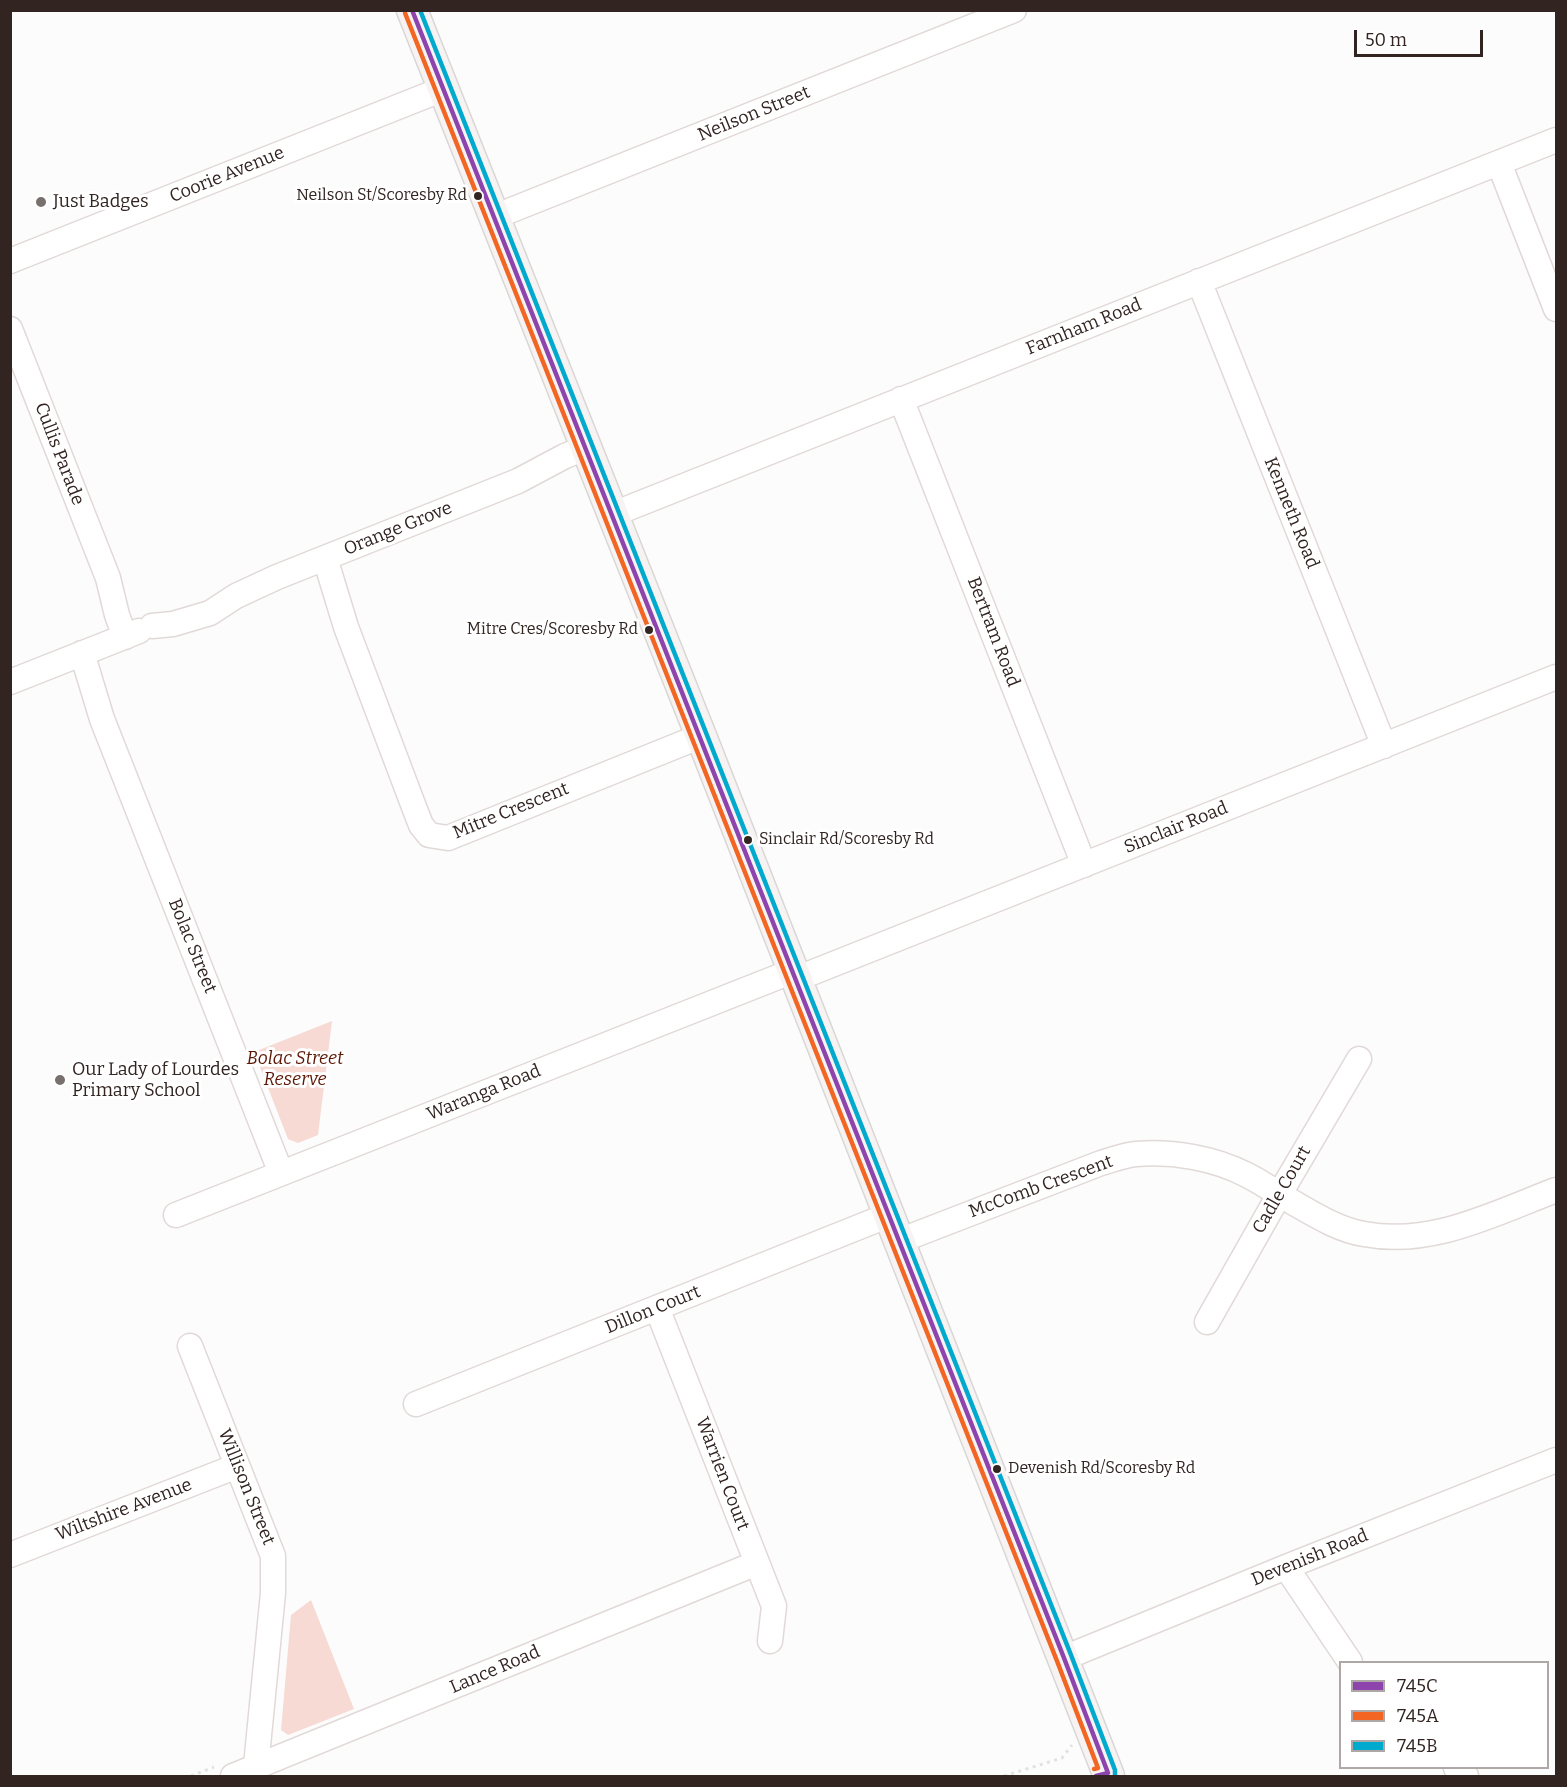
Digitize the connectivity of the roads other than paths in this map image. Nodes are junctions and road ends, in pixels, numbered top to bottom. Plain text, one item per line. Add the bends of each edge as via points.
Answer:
1 (412, 10) edge
2 (1014, 10) edge
3 (443, 89) junction
4 (1557, 140) edge
5 (1499, 163) junction
6 (494, 217) junction
7 (10, 261) edge
8 (1198, 281) junction
9 (1557, 309) edge
10 (10, 329) edge
11 (902, 399) junction
12 (588, 454) junction
13 (611, 514) junction
14 (320, 560) junction
15 (138, 631) junction
16 (76, 656) junction
17 (1557, 677) edge
18 (10, 682) edge
19 (701, 736) junction
20 (1384, 746) junction
21 (1084, 865) junction
22 (795, 975) junction
23 (1359, 1059) dead end
24 (281, 1173) junction
25 (1557, 1190) edge
26 (1279, 1195) junction
27 (176, 1215) dead end
28 (894, 1228) junction
29 (657, 1308) junction
30 (1207, 1322) dead end
31 (190, 1346) dead end
32 (416, 1404) dead end
33 (1557, 1460) edge
34 (237, 1466) junction
35 (10, 1555) edge
36 (757, 1563) junction
37 (1286, 1567) junction
38 (770, 1641) dead end
39 (1064, 1658) junction
40 (1349, 1661) edge
41 (248, 1773) edge
42 (1104, 1775) edge

1 - 3 main road
2 - 6 street, Neilson Street
3 - 6 main road
3 - 7 street, Coorie Avenue
4 - 5 street, Farnham Road
5 - 8 street, Farnham Road
5 - 9 street
6 - 12 main road
8 - 11 street, Farnham Road
8 - 20 street, Kenneth Road
10 - 15 street, Cullis Parade via 108,578
11 - 13 street, Farnham Road
11 - 21 street, Bertram Road
12 - 13 main road
12 - 14 street, Orange Grove via 570,468 519,481
13 - 19 main road
14 - 15 street, Orange Grove via 236,596 210,613
14 - 19 street, Mitre Crescent via 421,825 429,835 448,838
15 - 16 street, Orange Grove
16 - 18 street, Orange Grove
16 - 24 street, Bolac Street
17 - 20 street, Sinclair Road
19 - 22 main road
20 - 21 street, Sinclair Road
21 - 22 street, Sinclair Road
22 - 24 street, Waranga Road
22 - 28 main road
23 - 26 street, Cadle Court
24 - 27 street, Waranga Road
25 - 26 street, McComb Crescent via 1445,1232 1399,1237 1363,1234 1332,1223
26 - 28 street, McComb Crescent via 1245,1174 1215,1162 1168,1154 1135,1154
26 - 30 street, Cadle Court
28 - 29 street, Dillon Court
28 - 39 main road
29 - 32 street, Dillon Court
29 - 36 street, Warrien Court
31 - 34 street, Willison Street
33 - 37 street, Devenish Road
34 - 35 street, Wiltshire Avenue
34 - 41 street, Willison Street via 273,1556 273,1593
36 - 38 street, Warrien Court via 774,1606
36 - 41 street, Lance Road
37 - 39 street, Devenish Road
37 - 40 street
39 - 42 main road

